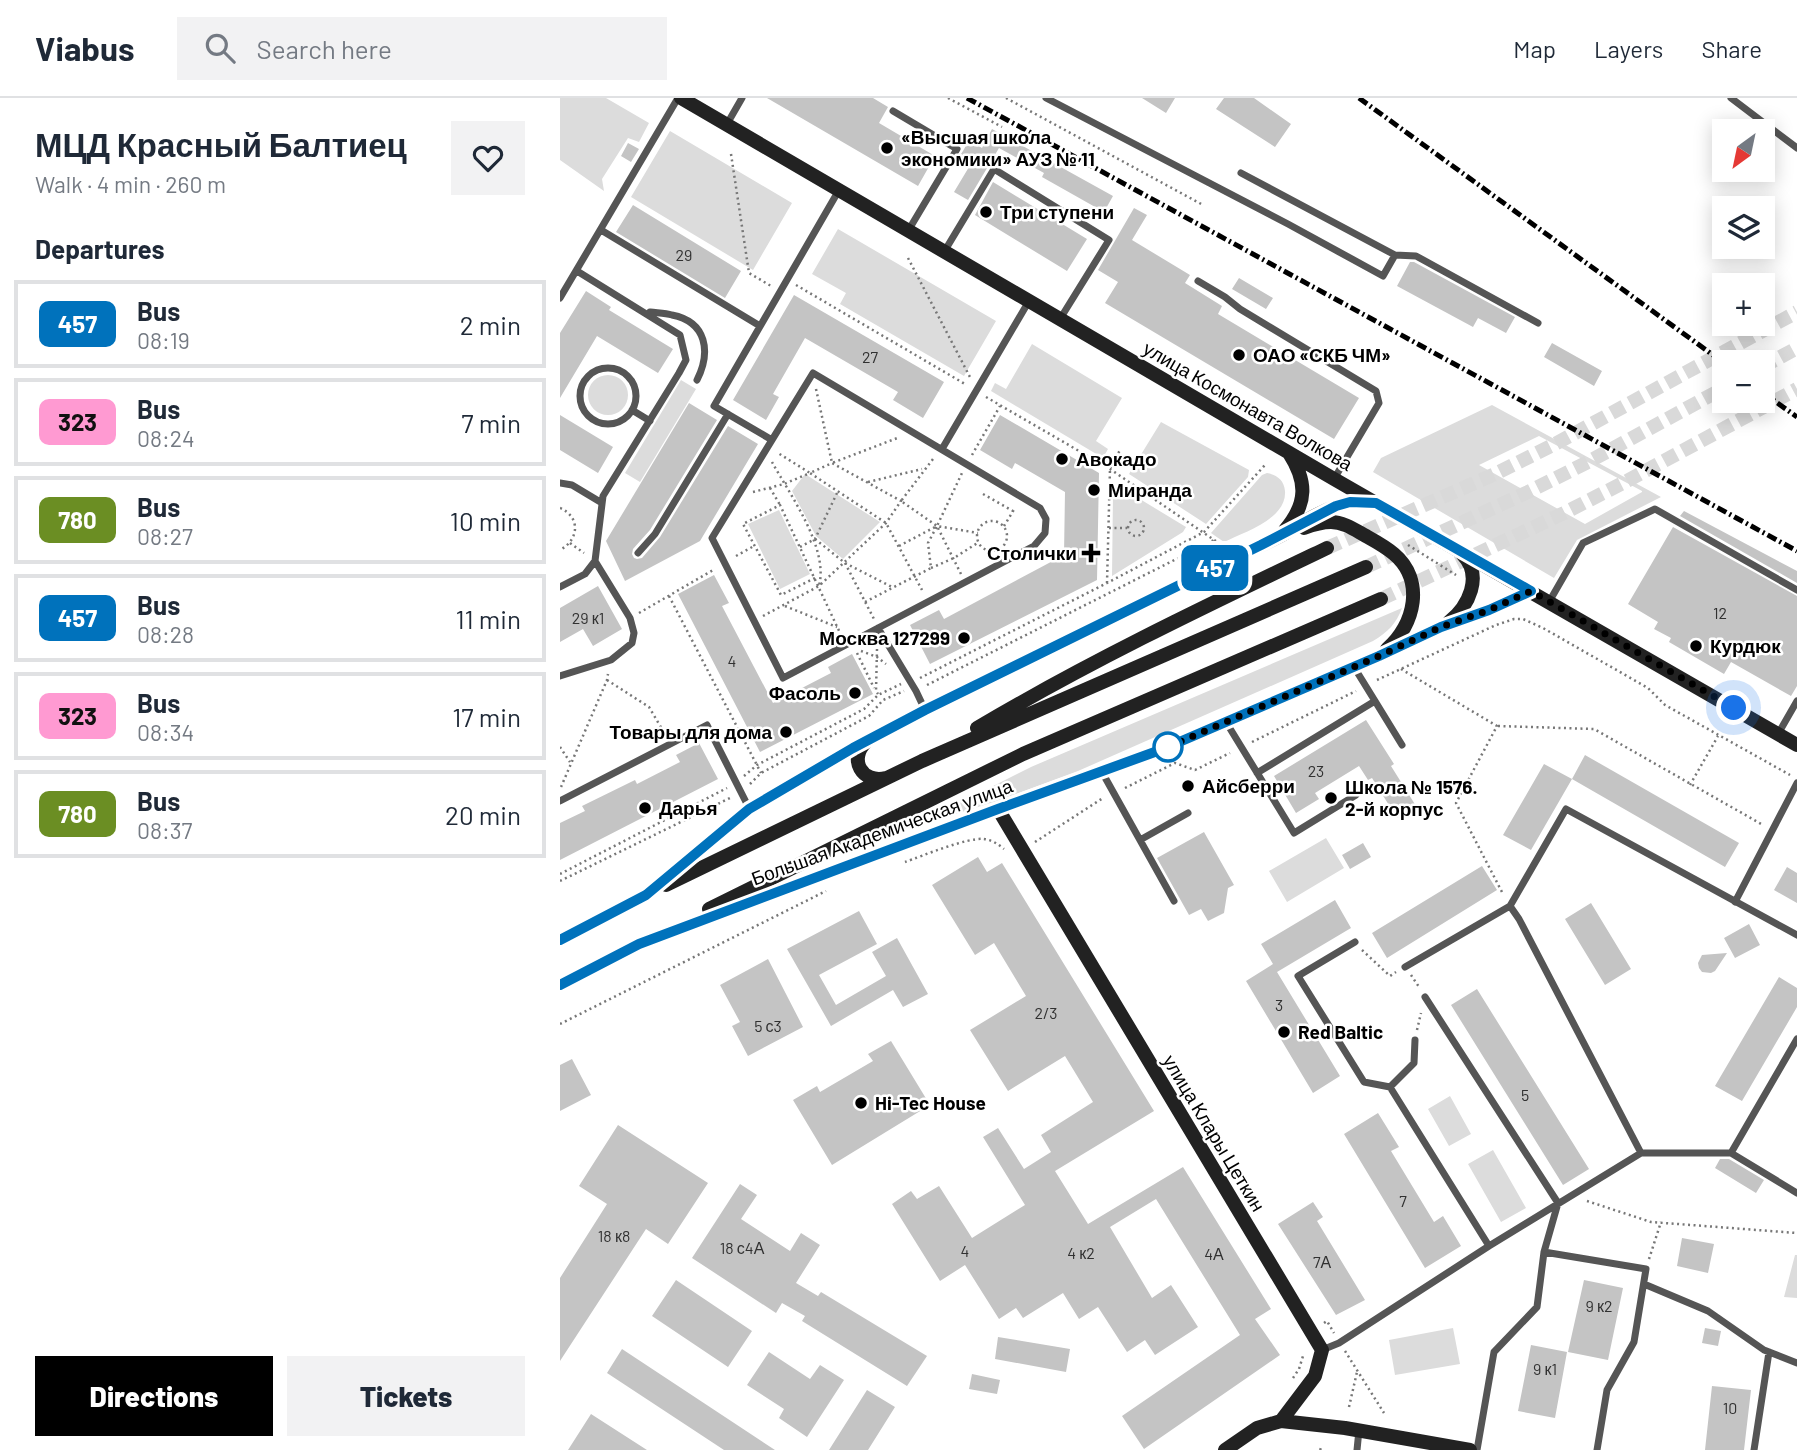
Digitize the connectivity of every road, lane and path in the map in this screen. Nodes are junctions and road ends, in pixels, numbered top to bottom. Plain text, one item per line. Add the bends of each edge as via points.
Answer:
1 (680, 98) edge
2 (948, 98) edge
3 (1006, 98) edge
4 (1046, 98) edge
5 (1731, 98) edge
6 (739, 100) edge
7 (893, 111) dead end
8 (727, 124) junction
9 (1002, 127) dead end
10 (1797, 148) edge
11 (731, 154) dead end
12 (1241, 173) dead end
13 (839, 190) junction
14 (1203, 205) dead end
15 (601, 230) junction
16 (908, 231) junction
17 (944, 252) junction
18 (1395, 255) junction
19 (908, 258) dead end
20 (577, 271) junction
21 (787, 280) junction
22 (1198, 281) dead end
23 (780, 292) junction
24 (560, 298) edge
25 (1029, 301) junction
26 (646, 312) junction
27 (1060, 319) junction
28 (1538, 323) dead end
29 (760, 326) junction
30 (813, 373) junction
31 (697, 380) dead end
32 (977, 391) junction
33 (1000, 405) junction
34 (632, 410) junction
35 (728, 414) junction
36 (650, 421) junction
37 (913, 432) junction
38 (768, 446) junction
39 (942, 449) junction
40 (1120, 450) dead end
41 (1289, 452) junction
42 (832, 463) junction
43 (966, 464) junction
44 (1265, 465) dead end
45 (924, 468) junction
46 (1110, 469) junction
47 (810, 473) junction
48 (1334, 479) junction
49 (868, 482) junction
50 (560, 483) edge
51 (784, 484) junction
52 (770, 488) junction
53 (838, 491) junction
54 (983, 494) dead end
55 (738, 496) junction
56 (1021, 496) junction
57 (901, 501) junction
58 (602, 503) junction
59 (1376, 503) junction
60 (780, 505) junction
61 (560, 508) edge
62 (1013, 511) junction
63 (886, 523) junction
64 (937, 526) junction
65 (1004, 526) junction
66 (1109, 528) junction
67 (1128, 528) junction
68 (1204, 532) junction
69 (978, 533) junction
70 (1280, 536) junction
71 (815, 539) junction
72 (1214, 540) junction
73 (979, 542) junction
74 (570, 543) junction
75 (755, 545) junction
76 (899, 546) junction
77 (1223, 546) dead end
78 (800, 547) junction
79 (1455, 547) junction
80 (1327, 548) tunnel mouth
81 (563, 550) edge
82 (638, 553) dead end
83 (954, 558) junction
84 (595, 561) junction
85 (725, 563) junction
86 (845, 563) junction
87 (1366, 567) tunnel mouth
88 (931, 568) junction
89 (815, 578) junction
90 (915, 578) junction
91 (965, 583) junction
92 (1107, 583) junction
93 (819, 586) junction
94 (560, 587) edge
95 (894, 588) junction
96 (1797, 590) edge
97 (1531, 591) junction
98 (669, 596) junction
99 (1381, 599) tunnel mouth
100 (865, 602) junction
101 (929, 602) junction
102 (1549, 602) junction
103 (783, 605) junction
104 (630, 618) junction
105 (754, 621) junction
106 (837, 627) junction
107 (1441, 627) junction
108 (878, 628) junction
109 (845, 645) junction
110 (1379, 656) junction
111 (877, 657) junction
112 (611, 660) junction
113 (1354, 667) junction
114 (1401, 669) dead end
115 (560, 676) edge
116 (607, 680) junction
117 (911, 683) junction
118 (876, 691) junction
119 (916, 691) junction
120 (878, 695) junction
121 (1375, 701) junction
122 (1797, 701) edge
123 (925, 710) junction
124 (1226, 722) junction
125 (1497, 726) junction
126 (1778, 734) junction
127 (1718, 736) dead end
128 (869, 740) junction
129 (671, 744) junction
130 (1402, 745) dead end
131 (1797, 745) edge
132 (560, 747) edge
133 (922, 761) junction
134 (570, 762) junction
135 (757, 765) junction
136 (1102, 772) junction
137 (761, 773) junction
138 (1257, 774) junction
139 (887, 778) junction
140 (737, 783) junction
141 (1797, 783) edge
142 (1690, 785) junction
143 (560, 789) edge
144 (741, 792) junction
145 (1356, 795) dead end
146 (560, 801) edge
147 (749, 809) junction
148 (998, 809) junction
149 (1188, 813) dead end
150 (1772, 830) junction
151 (1140, 840) junction
152 (969, 841) dead end
153 (904, 862) dead end
154 (560, 874) edge
155 (560, 881) edge
156 (835, 887) dead end
157 (646, 895) junction
158 (1174, 901) dead end
159 (1735, 902) junction
160 (1510, 906) junction
161 (1797, 934) edge
162 (560, 940) edge
163 (1354, 942) joint
164 (639, 944) junction
165 (1405, 967) junction
166 (560, 985) edge
167 (1425, 997) junction
168 (560, 1024) edge
169 (1797, 1039) edge
170 (1415, 1040) joint
171 (1390, 1087) junction
172 (1641, 1153) junction
173 (1731, 1153) junction
174 (1797, 1193) edge
175 (1570, 1196) junction
176 (1558, 1203) junction
177 (1661, 1222) junction
178 (1797, 1233) edge
179 (1489, 1246) junction
180 (1544, 1252) junction
181 (1646, 1269) junction
182 (1644, 1284) junction
183 (1311, 1331) junction
184 (1339, 1343) junction
185 (1322, 1350) junction
186 (1769, 1352) junction
187 (1304, 1355) dead end
188 (1797, 1363) edge
189 (1357, 1371) junction
190 (1293, 1378) dead end
191 (1349, 1407) dead end
192 (1384, 1413) dead end
193 (1281, 1421) junction
194 (1359, 1430) junction
195 (1450, 1448) edge
196 (1225, 1450) edge
197 (1357, 1450) edge
198 (1470, 1450) edge
199 (1477, 1450) edge
200 (1597, 1450) edge
201 (1754, 1450) edge

1 - 8 main road, улица Космонавта Волкова
1 - 15 lane
2 - 9 path
3 - 14 path
4 - 18 lane via 1383,276
5 - 10 lane
6 - 8 lane
7 - 16 lane via 957,149
8 - 13 main road, улица Космонавта Волкова
11 - 23 path via 749,273
12 - 18 lane
13 - 16 main road, улица Космонавта Волкова
13 - 21 lane
15 - 20 lane
15 - 29 lane
16 - 17 main road, улица Космонавта Волкова
17 - 25 main road, улица Космонавта Волкова
17 - 27 lane via 994,169 1109,240
18 - 28 lane via 1416,256
19 - 32 path
20 - 24 lane
20 - 26 lane
21 - 23 lane
21 - 32 path
22 - 48 lane via 1376,391 1380,403
23 - 29 lane
25 - 27 main road, улица Космонавта Волкова
25 - 32 lane
26 - 31 lane via 674,315 699,332 706,349
26 - 36 lane via 680,335 686,359
27 - 41 main road, улица Космонавта Волкова
29 - 35 lane via 714,406
30 - 37 lane
30 - 38 lane
30 - 42 path
32 - 33 path
32 - 39 lane
33 - 43 path
33 - 46 path
34 - 34 lane via 618,422 592,418 580,396 586,379 593,372 611,368 628,375 636,392
34 - 36 lane
35 - 38 lane
35 - 82 lane via 655,534
36 - 58 lane
37 - 39 lane
37 - 42 path
38 - 47 path
38 - 51 path
38 - 55 lane
39 - 43 lane
39 - 45 path
40 - 46 path
41 - 48 main road, улица Космонавта Волкова
41 - 70 main road via 1303,483 1303,497 1293,521
42 - 47 path
42 - 49 path
43 - 56 lane
43 - 64 path
44 - 68 path
45 - 49 path
45 - 57 path
46 - 66 path
46 - 68 path
47 - 51 path
47 - 53 path
48 - 59 main road, улица Космонавта Волкова
49 - 57 path
50 - 58 lane
51 - 52 path
51 - 71 path
52 - 55 path
52 - 60 path
53 - 63 path
53 - 71 path
54 - 62 path
55 - 85 lane via 712,538
56 - 62 path
56 - 91 lane via 1040,508 1046,519 1045,534 1034,546
57 - 63 path
57 - 64 path
58 - 84 lane
59 - 70 main road via 1336,506
59 - 79 main road, улица Космонавта Волкова
60 - 75 path via 743,524
60 - 78 path
61 - 74 path via 574,522
62 - 65 path
63 - 76 path
63 - 86 path
64 - 69 path
64 - 76 path
64 - 83 path
64 - 88 path via 928,544
65 - 69 path via 986,522
65 - 73 path via 1007,535 1001,548 991,550
66 - 67 path
66 - 92 path
67 - 67 path via 1137,536 1144,529 1137,520
68 - 72 path
68 - 92 path
69 - 73 path
70 - 110 main road via 1331,522 1352,528 1396,555 1413,586 1413,601 1405,629
70 - 123 main road
71 - 78 path
71 - 86 path
71 - 93 path via 822,575
72 - 77 path
72 - 119 path
73 - 83 path
74 - 81 path
74 - 84 path
75 - 85 path
75 - 89 path via 781,595
76 - 90 path
78 - 89 path
79 - 97 main road, улица Космонавта Волкова
79 - 107 main road via 1472,567 1474,578 1456,616
80 - 133 main road via 1130,643
83 - 88 path
83 - 91 path
84 - 94 lane via 585,574
84 - 104 lane
85 - 98 path
85 - 105 lane
86 - 93 path
86 - 95 path
86 - 100 path
87 - 133 main road
88 - 90 path
89 - 93 path
90 - 95 path
90 - 101 path
91 - 101 lane
92 - 117 path
93 - 103 path
93 - 106 path
95 - 100 path
96 - 102 lane via 1655,509 1583,542
97 - 102 main road, улица Космонавта Волкова
97 - 107 main road, Большая Академическая улица
98 - 104 path
98 - 135 path
99 - 164 main road via 1023,754
100 - 108 path
101 - 108 lane
102 - 126 main road, улица Космонавта Волкова
103 - 105 path
103 - 106 path
104 - 112 lane via 632,643
105 - 109 lane via 783,678
106 - 109 path
107 - 110 main road, Большая Академическая улица
108 - 109 lane
108 - 111 path
108 - 117 lane
110 - 113 main road, Большая Академическая улица
111 - 117 path
111 - 118 path
111 - 118 path via 854,648
112 - 115 lane
112 - 116 path
113 - 121 lane
113 - 124 main road, Большая Академическая улица
114 - 125 path
116 - 129 path via 649,707
116 - 134 path
117 - 119 lane
117 - 120 path
118 - 120 path
119 - 123 lane
119 - 137 path via 901,691 883,700 869,716
120 - 135 path via 864,709
121 - 130 lane
121 - 138 lane
122 - 126 lane
123 - 128 main road
124 - 136 main road, Большая Академическая улица
124 - 138 lane
125 - 142 path via 1594,729
125 - 160 path via 1456,803
126 - 131 main road, улица Космонавта Волкова
127 - 142 path
128 - 139 main road via 857,757 861,771 873,779
128 - 147 main road
129 - 140 lane via 707,726
129 - 146 lane
132 - 134 path
133 - 139 main road
134 - 143 path
135 - 137 path
135 - 140 path
136 - 148 main road, Большая Академическая улица
136 - 151 lane
137 - 144 path
138 - 145 lane via 1294,833
139 - 157 main road
140 - 144 lane
140 - 154 path
141 - 150 lane
142 - 150 path
144 - 147 lane
144 - 155 path
147 - 157 main road
148 - 164 main road, Большая Академическая улица
148 - 183 main road, улица Клары Цеткин
149 - 151 lane
150 - 159 lane
151 - 158 lane
152 - 153 path
156 - 168 path
157 - 162 main road
159 - 160 lane via 1566,809
159 - 161 lane
160 - 165 lane
160 - 172 lane
163 - 165 path via 1390,976
163 - 171 lane via 1298,976 1364,1082
164 - 166 main road, Большая Академическая улица
165 - 167 path
167 - 170 path
167 - 176 lane
169 - 173 lane
170 - 171 lane via 1415,1063
171 - 179 lane
172 - 173 lane
172 - 175 lane
173 - 174 lane
175 - 176 lane
175 - 177 path
176 - 179 lane
176 - 180 lane
177 - 178 path
177 - 181 path
179 - 184 lane
180 - 181 lane
180 - 199 lane via 1537,1307 1494,1352
181 - 182 lane
182 - 186 lane via 1708,1311
182 - 200 lane via 1634,1342 1607,1390
183 - 184 path via 1327,1321
183 - 185 main road, улица Клары Цеткин
184 - 185 lane
184 - 189 path
185 - 193 main road via 1315,1376
186 - 188 lane
186 - 201 lane
187 - 190 path
189 - 191 path
189 - 192 path
193 - 194 main road
193 - 196 main road via 1257,1428
194 - 195 main road
194 - 197 lane
195 - 198 main road

